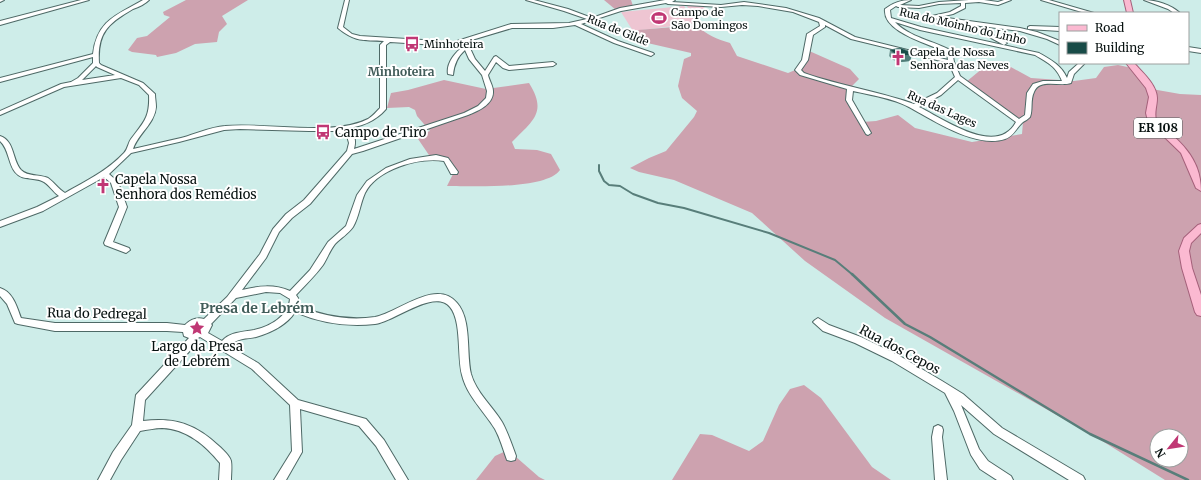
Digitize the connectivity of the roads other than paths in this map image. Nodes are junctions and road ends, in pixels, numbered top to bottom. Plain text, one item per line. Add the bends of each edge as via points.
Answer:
1 (87, 0) edge
2 (147, 0) edge
3 (347, 0) edge
4 (528, 0) edge
5 (674, 0) edge
6 (909, 0) edge
7 (1009, 0) edge
8 (1043, 0) edge
9 (1127, 0) edge
10 (1146, 0) edge
11 (977, 1) edge
12 (663, 2) junction
13 (753, 2) edge
14 (963, 2) junction
15 (892, 6) junction
16 (1087, 12) edge
17 (1130, 12) edge
18 (1176, 12) edge
19 (591, 19) junction
20 (889, 19) junction
21 (948, 20) junction
22 (822, 22) junction
23 (0, 23) edge
24 (577, 24) junction
25 (1014, 29) junction
26 (1059, 30) edge
27 (938, 32) junction
28 (1046, 36) junction
29 (1059, 36) edge
30 (994, 39) junction
31 (388, 40) junction
32 (1059, 42) edge
33 (464, 45) junction
34 (1189, 49) edge
35 (1025, 50) junction
36 (1201, 51) edge
37 (651, 54) dead end
38 (95, 56) junction
39 (951, 62) junction
40 (96, 63) junction
41 (553, 64) dead end
42 (1081, 64) edge
43 (1131, 64) edge
44 (451, 74) dead end
45 (485, 75) junction
46 (121, 76) junction
47 (958, 77) junction
48 (0, 80) edge
49 (73, 83) junction
50 (1066, 83) junction
51 (850, 88) junction
52 (913, 106) junction
53 (0, 113) edge
54 (1019, 122) junction
55 (332, 129) junction
56 (868, 133) dead end
57 (0, 138) edge
58 (129, 152) junction
59 (350, 152) junction
60 (454, 172) dead end
61 (105, 174) junction
62 (1201, 188) edge
63 (64, 195) junction
64 (0, 224) edge
65 (1201, 227) edge
66 (126, 250) dead end
67 (0, 291) edge
68 (234, 295) junction
69 (291, 295) junction
70 (293, 308) junction
71 (1201, 312) edge
72 (818, 322) dead end
73 (206, 323) junction
74 (194, 333) junction
75 (223, 347) junction
76 (948, 390) junction
77 (295, 403) junction
78 (137, 426) junction
79 (938, 430) dead end
80 (511, 456) dead end
81 (104, 480) edge
82 (225, 480) edge
83 (280, 480) edge
84 (402, 480) edge
85 (941, 480) edge
86 (1007, 480) edge
87 (1079, 480) edge

1 - 23 street
2 - 38 street via 102,30
3 - 31 street via 340,27 359,38
4 - 19 street
5 - 12 street
6 - 15 street
7 - 11 street via 998,4
8 - 16 street
9 - 17 main road
10 - 18 street
11 - 14 street
12 - 13 street via 711,5
12 - 19 street via 620,10
13 - 22 street via 814,17
14 - 15 street via 919,7
14 - 21 street via 961,8 943,15
15 - 20 street via 886,10
19 - 24 street
20 - 27 street, Rua do Moinho do Linho
20 - 39 street via 893,25 946,49 950,52
21 - 25 street
21 - 30 street via 980,29
22 - 39 street via 841,33 868,43
22 - 51 street, Rua das Lages via 821,29 810,34 805,60 798,71
24 - 33 street via 512,26 495,30
24 - 37 street, Rua de Gilde via 616,42
25 - 26 street via 1022,27
25 - 28 street
27 - 30 street
27 - 35 street, Rua do Moinho do Linho
28 - 29 street
28 - 32 street
30 - 35 street
31 - 33 street
31 - 55 street via 383,45 382,109 379,114 371,120
33 - 44 street via 450,68
33 - 45 street
34 - 36 street
35 - 50 street, Rua do Moinho do Linho via 1054,64 1061,71
38 - 40 street
38 - 48 street
39 - 47 street
40 - 46 street
40 - 49 street
41 - 45 street via 509,68 496,58
42 - 50 street via 1071,73 1070,80
43 - 62 main road, ER 108 via 1150,88 1152,121 1185,152
45 - 59 street via 490,92 489,98 480,107 466,114
46 - 49 street
46 - 58 street via 141,84 152,94 153,108 148,121 132,142
47 - 52 street via 939,94
47 - 54 street
49 - 53 street via 50,90
50 - 54 street, Rua das Lages via 1042,82 1035,85 1030,94 1028,116
51 - 52 street, Rua das Lages
51 - 56 street via 849,100
52 - 54 street, Rua das Lages via 967,133 988,138 1008,136
55 - 58 street via 287,130 240,126
55 - 59 street via 348,133 352,137 354,143
57 - 63 street via 7,144 20,174 47,181 56,192
58 - 61 street
59 - 68 street via 307,202 289,216 276,231 263,256
60 - 69 street via 446,159 430,158 391,168 372,179 363,190 348,228
61 - 63 street
61 - 66 street via 114,182 123,207 108,243
63 - 64 street via 40,209
65 - 71 main road via 1184,248
67 - 74 street, Rua do Pedregal via 11,302 18,321 55,327 167,327
68 - 69 street via 269,290 288,292
68 - 73 street
69 - 70 street via 294,298
70 - 75 street via 285,318 274,325 226,341
70 - 80 street via 312,316 339,322 378,320 435,298 450,301 458,314 469,382 498,424
72 - 76 street, Rua dos Cepos via 826,328 895,358
73 - 74 street via 206,329
73 - 74 street via 194,323
74 - 75 street, Rua do Pedregal
74 - 78 street via 193,341 140,398
75 - 77 street, Rua do Pedregal via 256,366
76 - 86 street via 959,411 974,452 984,465
76 - 87 street, Rua dos Cepos via 998,431
77 - 83 street via 297,452
77 - 84 street via 362,422 380,443
78 - 81 street
78 - 82 street via 165,424 188,429 210,442 226,461
79 - 85 street

